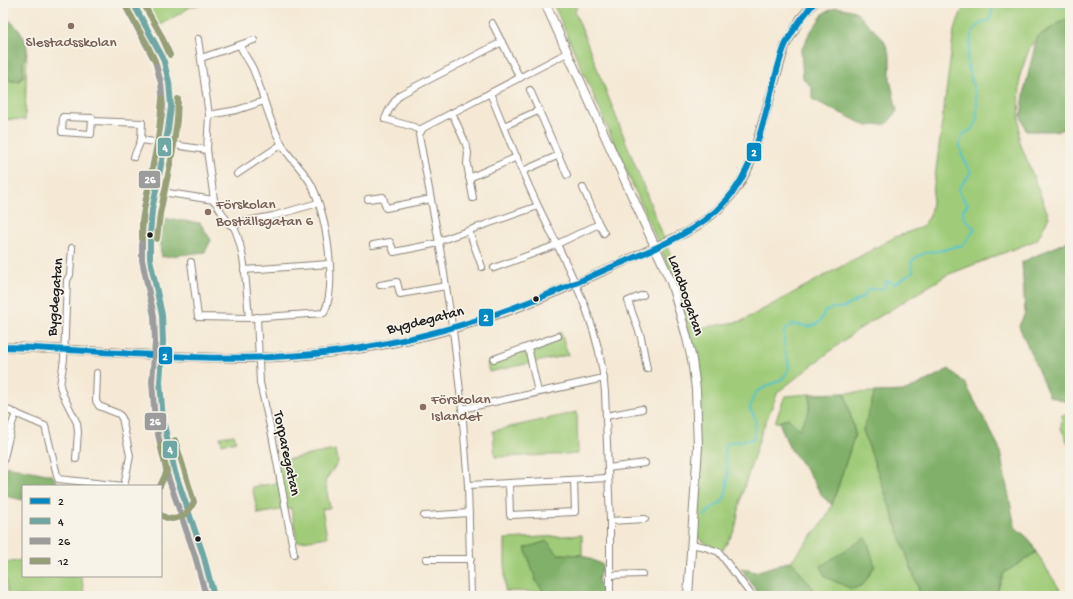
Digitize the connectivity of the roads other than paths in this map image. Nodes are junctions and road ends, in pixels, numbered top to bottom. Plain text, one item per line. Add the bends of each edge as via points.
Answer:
1 (133, 3) edge
2 (545, 3) edge
3 (814, 3) edge
4 (492, 23) dead end
5 (198, 39) dead end
6 (254, 40) dead end
7 (502, 42) junction
8 (240, 45) junction
9 (567, 53) junction
10 (201, 58) junction
11 (520, 78) junction
12 (530, 90) dead end
13 (490, 93) junction
14 (264, 101) junction
15 (540, 110) junction
16 (452, 113) junction
17 (209, 115) junction
18 (92, 121) junction
19 (504, 126) junction
20 (420, 131) junction
21 (141, 140) junction
22 (166, 143) junction
23 (282, 144) junction
24 (207, 150) junction
25 (559, 155) junction
26 (134, 157) dead end
27 (517, 157) junction
28 (523, 171) junction
29 (237, 174) dead end
30 (568, 175) dead end
31 (469, 178) junction
32 (582, 188) dead end
33 (168, 192) dead end
34 (473, 198) dead end
35 (368, 199) dead end
36 (431, 199) junction
37 (214, 200) junction
38 (318, 203) junction
39 (538, 206) junction
40 (600, 224) junction
41 (234, 227) junction
42 (469, 230) junction
43 (604, 233) dead end
44 (439, 242) junction
45 (373, 245) dead end
46 (557, 245) junction
47 (655, 247) junction
48 (72, 248) dead end
49 (191, 262) dead end
50 (330, 264) junction
51 (482, 267) dead end
52 (494, 268) dead end
53 (244, 270) junction
54 (576, 283) junction
55 (380, 286) dead end
56 (446, 286) junction
57 (643, 295) dead end
58 (257, 317) junction
59 (249, 318) junction
60 (452, 328) junction
61 (558, 336) dead end
62 (3, 347) edge
63 (528, 347) junction
64 (64, 349) junction
65 (162, 355) junction
66 (258, 357) junction
67 (494, 360) dead end
68 (647, 368) dead end
69 (97, 373) dead end
70 (604, 378) junction
71 (538, 392) junction
72 (3, 408) edge
73 (462, 409) junction
74 (642, 409) dead end
75 (16, 413) junction
76 (606, 416) junction
77 (76, 459) dead end
78 (3, 462) edge
79 (645, 463) dead end
80 (608, 468) junction
81 (608, 478) junction
82 (574, 480) junction
83 (509, 483) junction
84 (115, 485) edge
85 (124, 485) edge
86 (468, 485) junction
87 (469, 514) junction
88 (424, 516) dead end
89 (645, 519) dead end
90 (610, 521) junction
91 (691, 544) junction
92 (294, 554) dead end
93 (426, 559) dead end
94 (470, 559) junction
95 (642, 574) dead end
96 (610, 575) junction
97 (214, 596) edge
98 (471, 596) edge
99 (610, 596) edge
100 (688, 596) edge
101 (752, 596) edge

1 - 22 street via 163,58 169,82 171,106
2 - 9 street, Landbogatan
3 - 47 street, Bygdegatan via 801,18 785,46 752,159 738,188 715,214 700,225
4 - 7 street
5 - 10 street
6 - 8 street
7 - 11 street
7 - 20 street via 401,94 393,102 384,121 414,127
8 - 10 street
8 - 14 street
9 - 11 street
9 - 47 street, Landbogatan
10 - 17 street
11 - 13 street
12 - 15 street
13 - 16 street
13 - 19 street
14 - 17 street via 237,110
14 - 23 street
15 - 19 street
15 - 25 street
16 - 20 street
16 - 31 street via 466,144
17 - 24 street
18 - 18 street via 92,118 63,117 62,132 91,134
18 - 21 street via 142,123
19 - 27 street
20 - 36 street via 419,138
21 - 22 street
21 - 26 street
22 - 24 street
22 - 65 street via 152,210 150,235 150,259 162,315
23 - 29 street
23 - 38 street via 313,187
24 - 37 street
25 - 28 street
25 - 30 street
27 - 28 street
27 - 31 street
28 - 39 street
31 - 34 street
32 - 40 street
33 - 37 street
35 - 36 street via 383,197 386,208
36 - 44 street
37 - 41 street via 229,224
38 - 41 street via 241,222
38 - 50 street via 325,228
39 - 42 street
39 - 46 street
40 - 43 street
40 - 46 street
41 - 53 street
42 - 44 street
42 - 51 street
44 - 45 street via 394,252 390,242
44 - 56 street
46 - 52 street
46 - 54 street
47 - 54 street, Bygdegatan
47 - 91 street, Landbogatan via 680,310 696,389 698,447
48 - 64 street, Bygdegatan via 70,275 67,280
49 - 59 street via 198,317
50 - 53 street
50 - 58 street via 327,307 324,313
53 - 59 street
54 - 60 street, Bygdegatan via 511,310
54 - 70 street via 597,340
55 - 56 street via 397,282 400,294
56 - 60 street
57 - 68 street via 628,301 641,337
58 - 59 street
58 - 66 street
60 - 66 street, Bygdegatan via 361,348 293,356
60 - 73 street
61 - 63 street
62 - 64 street, Bygdegatan
63 - 67 street
63 - 71 street
64 - 65 street, Bygdegatan
64 - 77 street, Bygdegatan via 60,386 78,432
65 - 66 street, Bygdegatan
65 - 97 street via 161,401 168,443
66 - 92 street, Torparegatan via 260,383
69 - 85 street via 97,404 119,414 124,425 130,456
70 - 71 street
70 - 76 street
71 - 73 street
72 - 75 street
73 - 86 street
74 - 76 street
75 - 78 street
75 - 84 street via 45,426 58,479
76 - 80 street
79 - 80 street
80 - 81 street
81 - 82 street
81 - 90 street
82 - 83 street
82 - 83 street via 575,512 510,515
83 - 86 street
86 - 87 street
87 - 88 street
87 - 94 street
89 - 90 street
90 - 96 street
91 - 100 street, Landbogatan
91 - 101 street via 719,552
93 - 94 street
94 - 98 street
95 - 96 street
96 - 99 street

